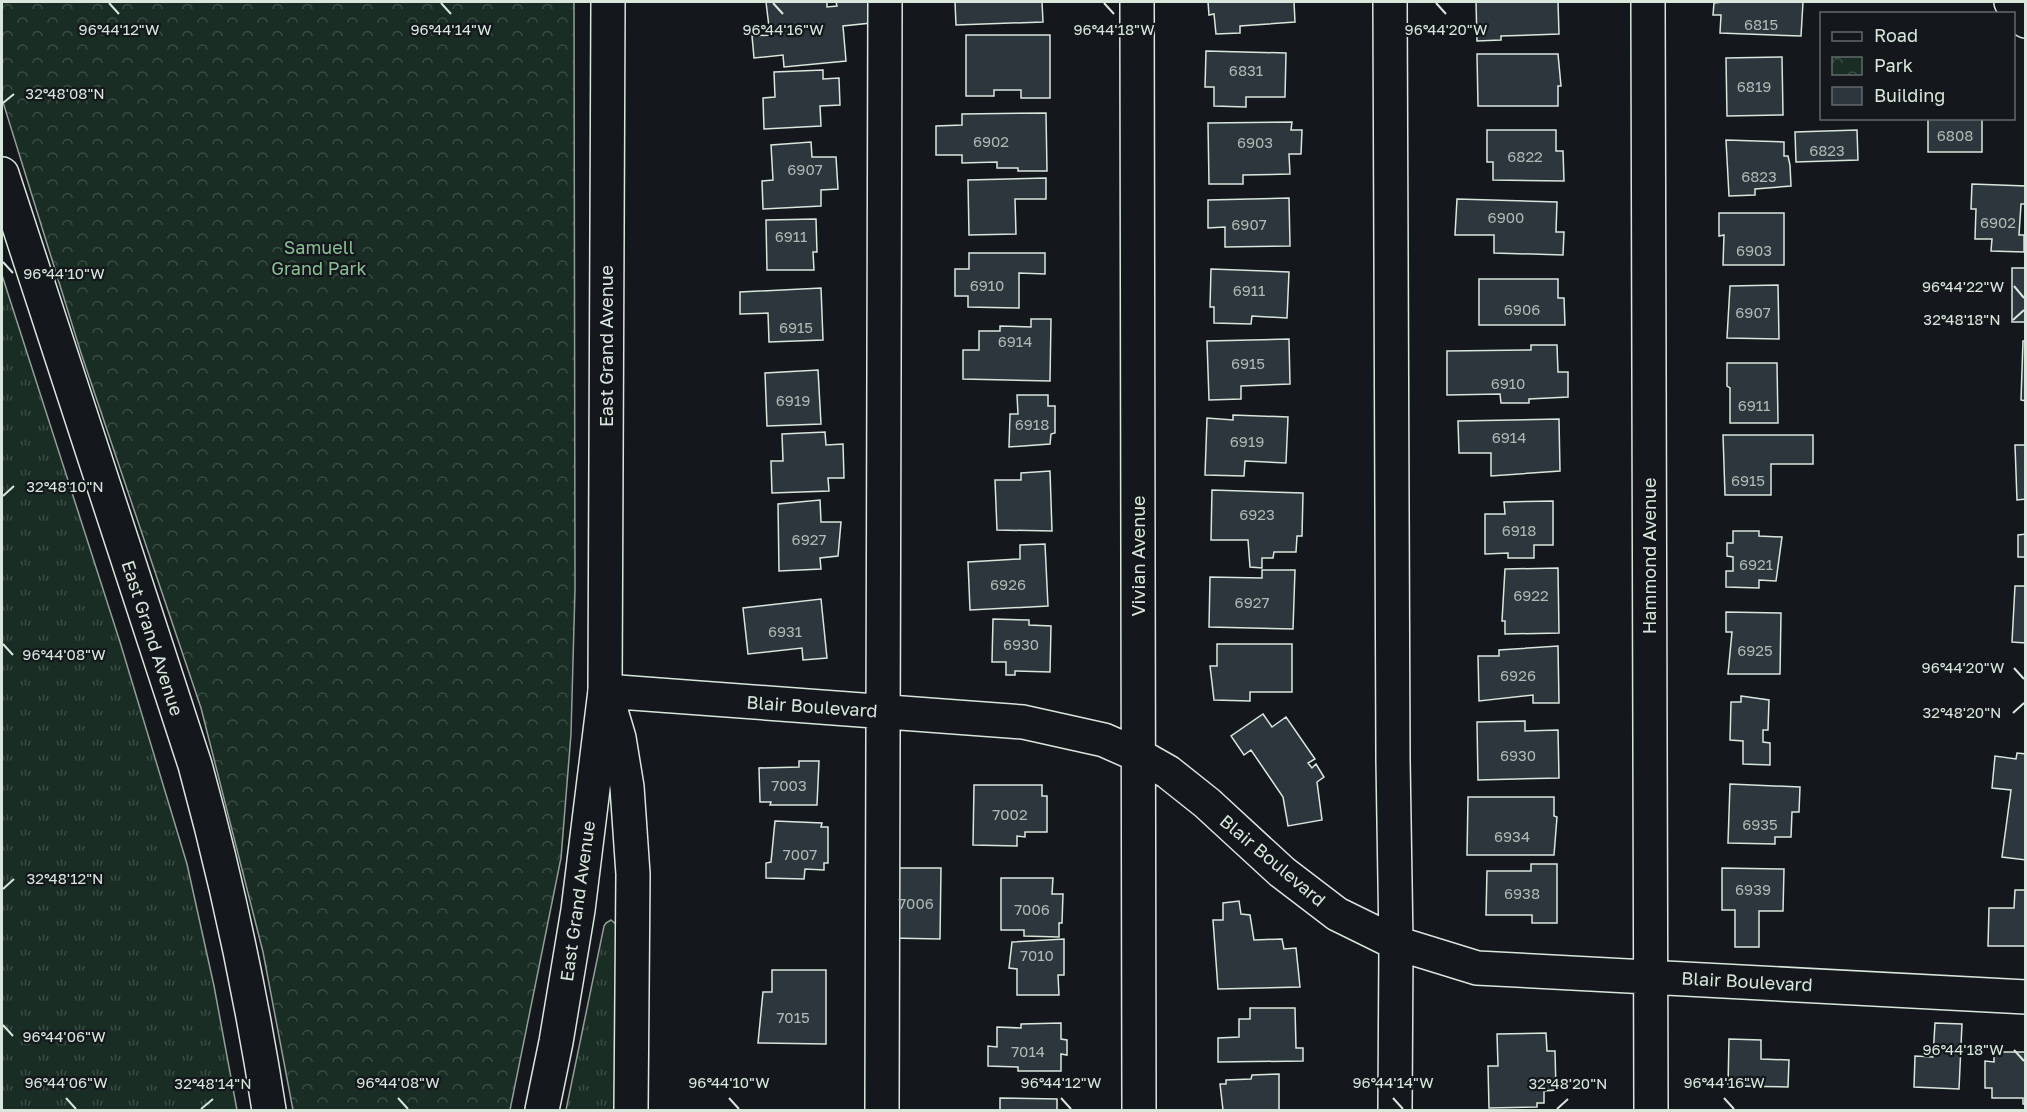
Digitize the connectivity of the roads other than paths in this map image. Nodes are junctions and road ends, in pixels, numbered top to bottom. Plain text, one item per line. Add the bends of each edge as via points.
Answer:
1 (608, 2) edge
2 (885, 2) edge
3 (1137, 2) edge
4 (1390, 2) edge
5 (1648, 2) edge
6 (2011, 2) edge
7 (2025, 21) edge
8 (2, 174) edge
9 (605, 691) junction
10 (882, 712) junction
11 (1138, 754) junction
12 (1396, 943) junction
13 (1650, 976) junction
14 (2025, 997) edge
15 (270, 1110) edge
16 (542, 1110) edge
17 (631, 1110) edge
18 (882, 1110) edge
19 (1139, 1110) edge
20 (1395, 1110) edge
21 (1651, 1110) edge

1 - 9 street, East Grand Avenue
2 - 10 street
3 - 11 street, Vivian Avenue
4 - 12 street
5 - 13 street, Hammond Avenue
6 - 7 street
8 - 15 street, East Grand Avenue via 195,765
9 - 10 street, Blair Boulevard
9 - 16 street, East Grand Avenue via 578,909
9 - 17 street, East Grand Avenue via 619,738 627,787 633,874
10 - 11 street, Blair Boulevard via 1023,722 1104,740
10 - 18 street
11 - 12 street, Blair Boulevard via 1207,803 1282,872 1337,914
11 - 19 street, Vivian Avenue
12 - 13 street, Blair Boulevard via 1477,968
12 - 20 street
13 - 14 street, Blair Boulevard
13 - 21 street, Hammond Avenue

